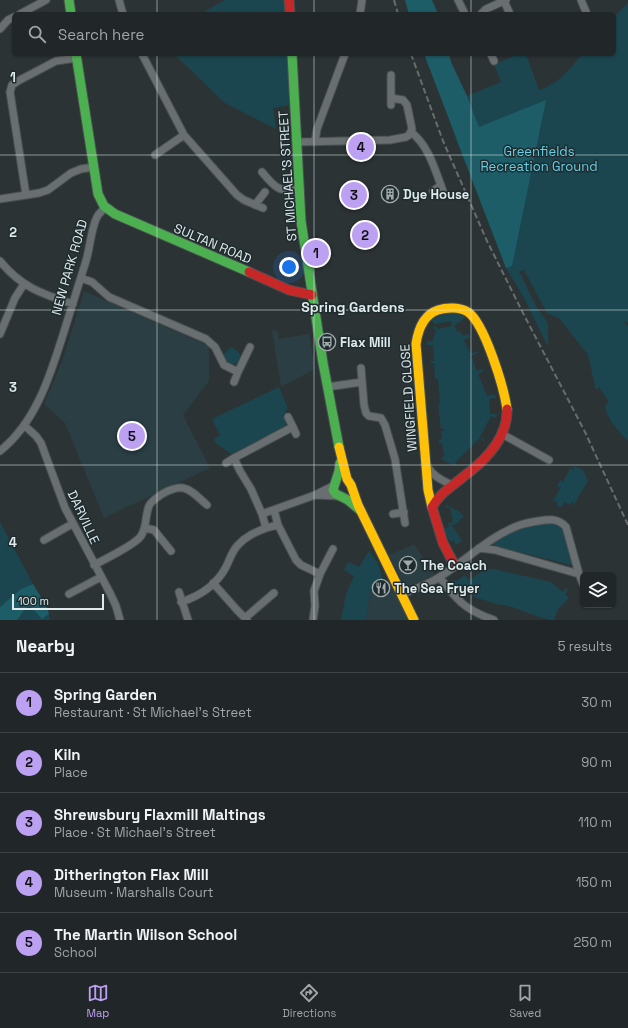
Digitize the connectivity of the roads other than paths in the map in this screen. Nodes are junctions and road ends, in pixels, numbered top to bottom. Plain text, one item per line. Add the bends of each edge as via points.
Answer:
1 (46, 0) edge
2 (69, 0) edge
3 (119, 0) edge
4 (289, 0) edge
5 (362, 0) edge
6 (458, 0) edge
7 (505, 0) edge
8 (581, 0) edge
9 (24, 12) edge
10 (71, 12) edge
11 (122, 12) edge
12 (290, 12) edge
13 (360, 12) edge
14 (464, 12) edge
15 (483, 12) edge
16 (509, 12) edge
17 (586, 12) edge
18 (12, 18) edge
19 (0, 29) edge
20 (76, 56) edge
21 (143, 56) edge
22 (292, 56) edge
23 (343, 56) edge
24 (391, 75) dead end
25 (411, 132) junction
26 (184, 135) junction
27 (297, 142) junction
28 (315, 142) junction
29 (155, 155) dead end
30 (94, 167) junction
31 (262, 172) dead end
32 (300, 189) junction
33 (433, 191) dead end
34 (265, 192) dead end
35 (26, 195) junction
36 (0, 199) edge
37 (255, 205) junction
38 (105, 208) junction
39 (263, 208) dead end
40 (0, 261) edge
41 (81, 278) junction
42 (24, 284) junction
43 (312, 295) junction
44 (73, 304) junction
45 (0, 334) edge
46 (250, 347) dead end
47 (361, 368) dead end
48 (238, 372) junction
49 (234, 382) dead end
50 (362, 382) junction
51 (327, 387) junction
52 (288, 417) dead end
53 (25, 426) junction
54 (293, 427) junction
55 (296, 434) dead end
56 (502, 434) junction
57 (340, 450) junction
58 (0, 451) edge
59 (234, 458) junction
60 (549, 460) dead end
61 (226, 462) dead end
62 (426, 465) junction
63 (347, 480) junction
64 (335, 483) junction
65 (452, 485) junction
66 (352, 488) junction
67 (315, 495) junction
68 (340, 496) junction
69 (207, 505) dead end
70 (432, 507) junction
71 (274, 510) junction
72 (362, 512) junction
73 (404, 512) junction
74 (262, 514) junction
75 (393, 514) dead end
76 (406, 523) dead end
77 (72, 524) junction
78 (278, 525) junction
79 (145, 528) junction
80 (266, 528) junction
81 (44, 540) dead end
82 (480, 548) junction
83 (333, 549) dead end
84 (171, 551) dead end
85 (94, 565) junction
86 (455, 566) junction
87 (320, 574) junction
88 (579, 574) joint
89 (101, 577) junction
90 (440, 578) junction
91 (213, 583) junction
92 (179, 592) dead end
93 (69, 594) dead end
94 (402, 594) junction
95 (272, 598) dead end
96 (181, 602) junction
97 (246, 619) edge
98 (120, 620) edge
99 (188, 620) edge
100 (313, 620) edge
101 (414, 620) edge
102 (494, 620) edge

1 - 9 street
2 - 10 street
3 - 11 street
4 - 12 street
5 - 13 street
6 - 14 street
7 - 15 street
7 - 16 street
8 - 17 street
18 - 19 street
20 - 30 street
20 - 35 street via 56,61 12,85 10,92
21 - 26 street
22 - 27 street, ST MICHAEL'S STREET
23 - 28 street
24 - 25 street via 391,102 405,102 412,125
25 - 28 street via 406,137 390,140
25 - 33 street via 425,147 442,188
26 - 29 street
26 - 37 street via 237,196
27 - 28 street
27 - 32 street, ST MICHAEL'S STREET
30 - 35 street via 71,173 48,190
30 - 38 street via 99,199
31 - 32 street via 282,190
32 - 43 street, ST MICHAEL'S STREET via 301,220
34 - 37 street
35 - 36 street
37 - 39 street
38 - 41 street, NEW PARK ROAD via 96,221
38 - 43 street, SULTAN ROAD via 289,290
40 - 42 street via 11,275
41 - 44 street, NEW PARK ROAD
41 - 48 street via 92,282 109,297 206,339 215,347 224,365
42 - 44 street
42 - 45 street via 15,298
43 - 51 street, ST MICHAEL'S STREET
44 - 53 street, NEW PARK ROAD via 44,388
46 - 48 street
47 - 50 street
48 - 49 street
50 - 51 street
50 - 73 street via 366,412 371,417 380,418 385,425 395,459
51 - 57 street, ST MICHAEL'S STREET
52 - 54 street
53 - 58 street, NEW PARK ROAD
53 - 77 street, DARVILLE via 41,443
54 - 55 street
54 - 59 street
56 - 60 street
56 - 62 street, WINGFIELD CLOSE via 508,409 505,394 481,332 470,315 462,309 436,310 422,321 418,328 416,344
56 - 65 street, WINGFIELD CLOSE via 488,454 465,477
57 - 63 street
57 - 64 street via 340,466
59 - 61 street
59 - 74 street
62 - 65 street, WINGFIELD CLOSE via 432,474
62 - 70 street, WINGFIELD CLOSE
63 - 64 street via 343,478
63 - 66 street
64 - 67 street
64 - 68 street via 334,493
65 - 70 street, WINGFIELD CLOSE via 443,491
66 - 68 street via 348,496
66 - 72 street
67 - 68 street
67 - 71 street
68 - 72 street
69 - 79 street via 192,491 183,487 171,489 156,498 149,506
70 - 86 street, WINGFIELD CLOSE via 443,543
71 - 74 street
71 - 78 street
72 - 94 street
73 - 75 street
73 - 76 street
74 - 80 street
77 - 81 street
77 - 85 street, DARVILLE
78 - 80 street
78 - 87 street via 296,560
79 - 84 street via 154,530
79 - 85 street via 141,537
80 - 91 street via 248,536 237,545 222,574
82 - 86 street
82 - 88 street
82 - 88 street via 521,524 555,520 566,527
83 - 87 street
85 - 89 street, DARVILLE
86 - 90 street
87 - 100 street via 314,591
89 - 93 street
89 - 98 street, DARVILLE
90 - 94 street
90 - 102 street via 468,609
91 - 96 street via 196,596
91 - 97 street
92 - 96 street
94 - 101 street
95 - 97 street
96 - 99 street

